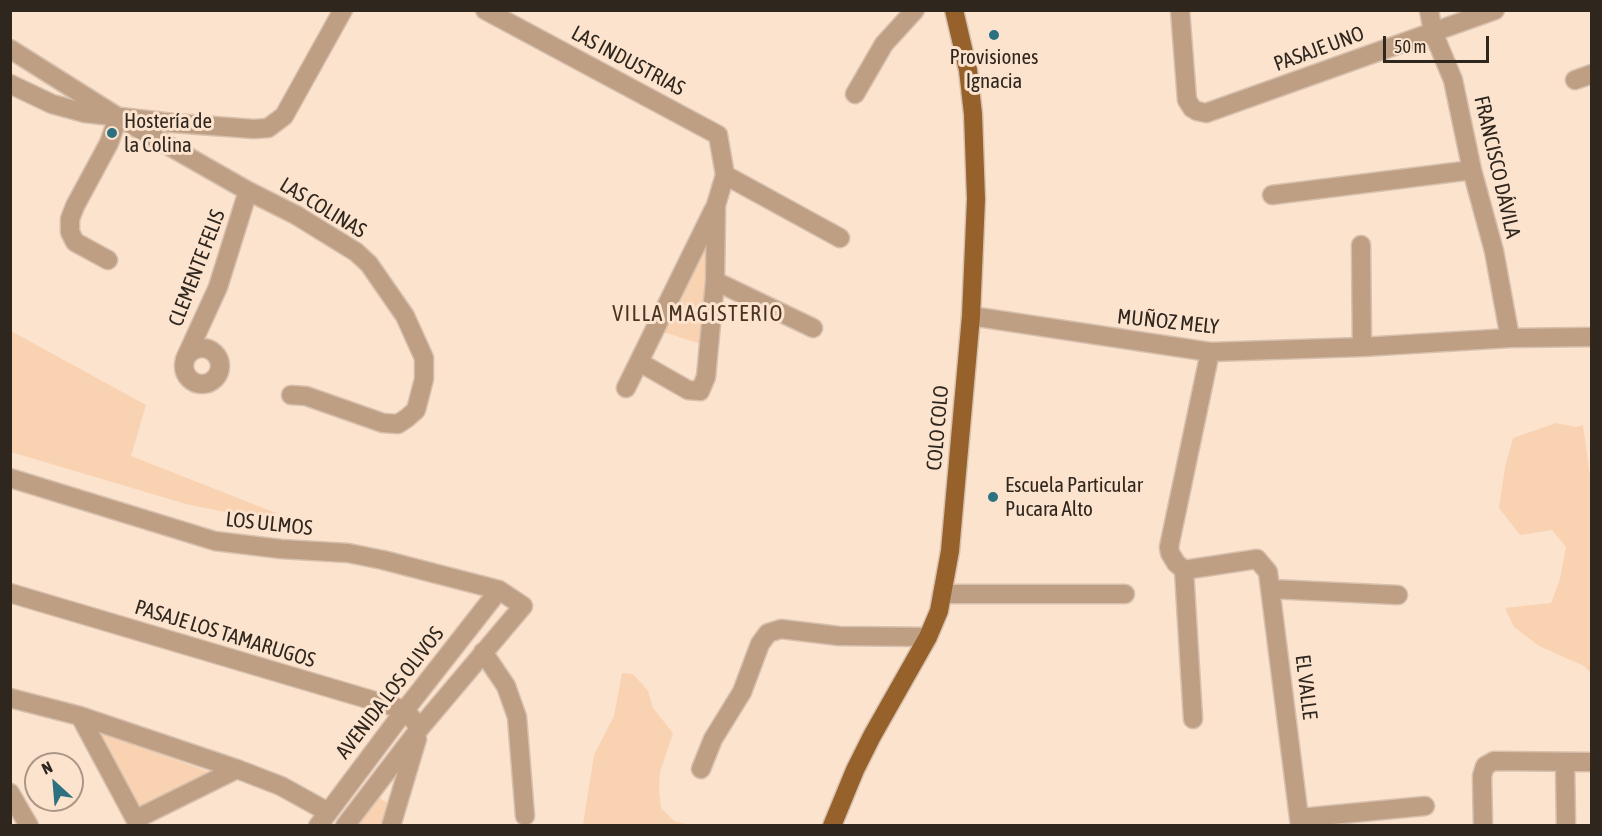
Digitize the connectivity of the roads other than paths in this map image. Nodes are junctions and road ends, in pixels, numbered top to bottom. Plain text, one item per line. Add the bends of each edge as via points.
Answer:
1 (343, 10) edge
2 (485, 10) edge
3 (915, 10) edge
4 (1180, 10) edge
5 (1429, 10) edge
6 (1495, 10) edge
7 (955, 11) edge
8 (1433, 32) junction
9 (10, 50) edge
10 (10, 84) edge
11 (855, 94) dead end
12 (118, 117) junction
13 (1472, 170) junction
14 (724, 175) junction
15 (249, 191) junction
16 (1272, 195) dead end
17 (716, 205) junction
18 (840, 238) dead end
19 (1361, 245) dead end
20 (108, 260) dead end
21 (715, 281) junction
22 (971, 316) junction
23 (813, 328) dead end
24 (1592, 337) edge
25 (1510, 338) junction
26 (1362, 347) junction
27 (1210, 352) junction
28 (185, 359) dead end
29 (639, 362) junction
30 (626, 388) dead end
31 (291, 395) dead end
32 (10, 478) edge
33 (1184, 570) junction
34 (1271, 589) junction
35 (500, 590) junction
36 (10, 593) edge
37 (942, 594) junction
38 (1125, 594) dead end
39 (1398, 595) dead end
40 (928, 637) junction
41 (483, 652) junction
42 (10, 698) edge
43 (405, 710) junction
44 (80, 717) junction
45 (1193, 719) dead end
46 (420, 728) junction
47 (1565, 762) junction
48 (1592, 762) edge
49 (237, 768) junction
50 (701, 769) dead end
51 (10, 793) edge
52 (1425, 806) dead end
53 (525, 816) dead end
54 (323, 819) edge
55 (138, 822) edge
56 (1300, 822) edge
57 (28, 825) edge
58 (345, 825) edge
59 (391, 825) edge
60 (832, 825) edge
61 (1483, 825) edge
62 (1566, 825) edge

1 - 12 street, LAS COLINAS via 288,111 274,125 254,129
2 - 14 street, LAS INDUSTRIAS via 718,135
3 - 11 street via 884,44
4 - 8 street, PASAJE UNO via 1187,100 1192,108 1206,113
5 - 8 street, FRANCISCO DÁVILA
6 - 8 street, PASAJE UNO
7 - 22 main road, COLO COLO via 973,114 976,199
8 - 13 street, FRANCISCO DÁVILA via 1453,80
9 - 12 street, LAS COLINAS
10 - 12 street via 69,109
12 - 15 street, LAS COLINAS
12 - 20 street via 70,219 75,242
13 - 16 street
13 - 25 street, FRANCISCO DÁVILA via 1494,251
14 - 17 street
14 - 18 street
15 - 28 street, CLEMENTE FELIS via 218,287
15 - 31 street, LAS COLINAS via 356,252 405,316 424,358 418,403 398,424
17 - 21 street
17 - 29 street
19 - 26 street
21 - 23 street
21 - 29 street via 706,377 700,390 688,390
22 - 27 street, MUÑOZ MELY
22 - 37 main road, COLO COLO via 950,551
24 - 25 street, MUÑOZ MELY
25 - 26 street, MUÑOZ MELY
26 - 27 street, MUÑOZ MELY
27 - 33 street via 1168,547 1172,559
29 - 30 street
32 - 35 street, LOS ULMOS via 215,541 348,553
33 - 34 street, EL VALLE via 1257,559 1268,572
33 - 45 street
34 - 39 street
34 - 56 street, EL VALLE
35 - 41 street, LOS ULMOS via 523,606
35 - 43 street, AVENIDA LOS OLIVOS
36 - 43 street, PASAJE LOS TAMARUGOS
37 - 38 street
37 - 40 main road, COLO COLO
40 - 50 street via 839,636 781,629 768,633
40 - 60 main road, COLO COLO via 872,736
41 - 46 street
41 - 53 street via 506,686 517,717
42 - 44 street
43 - 46 street
43 - 54 street, AVENIDA LOS OLIVOS
44 - 49 street
44 - 55 street
46 - 58 street
46 - 59 street
47 - 48 street
47 - 61 street via 1494,761 1485,766
47 - 62 street
49 - 54 street via 281,786
49 - 55 street
51 - 57 street
52 - 56 street

